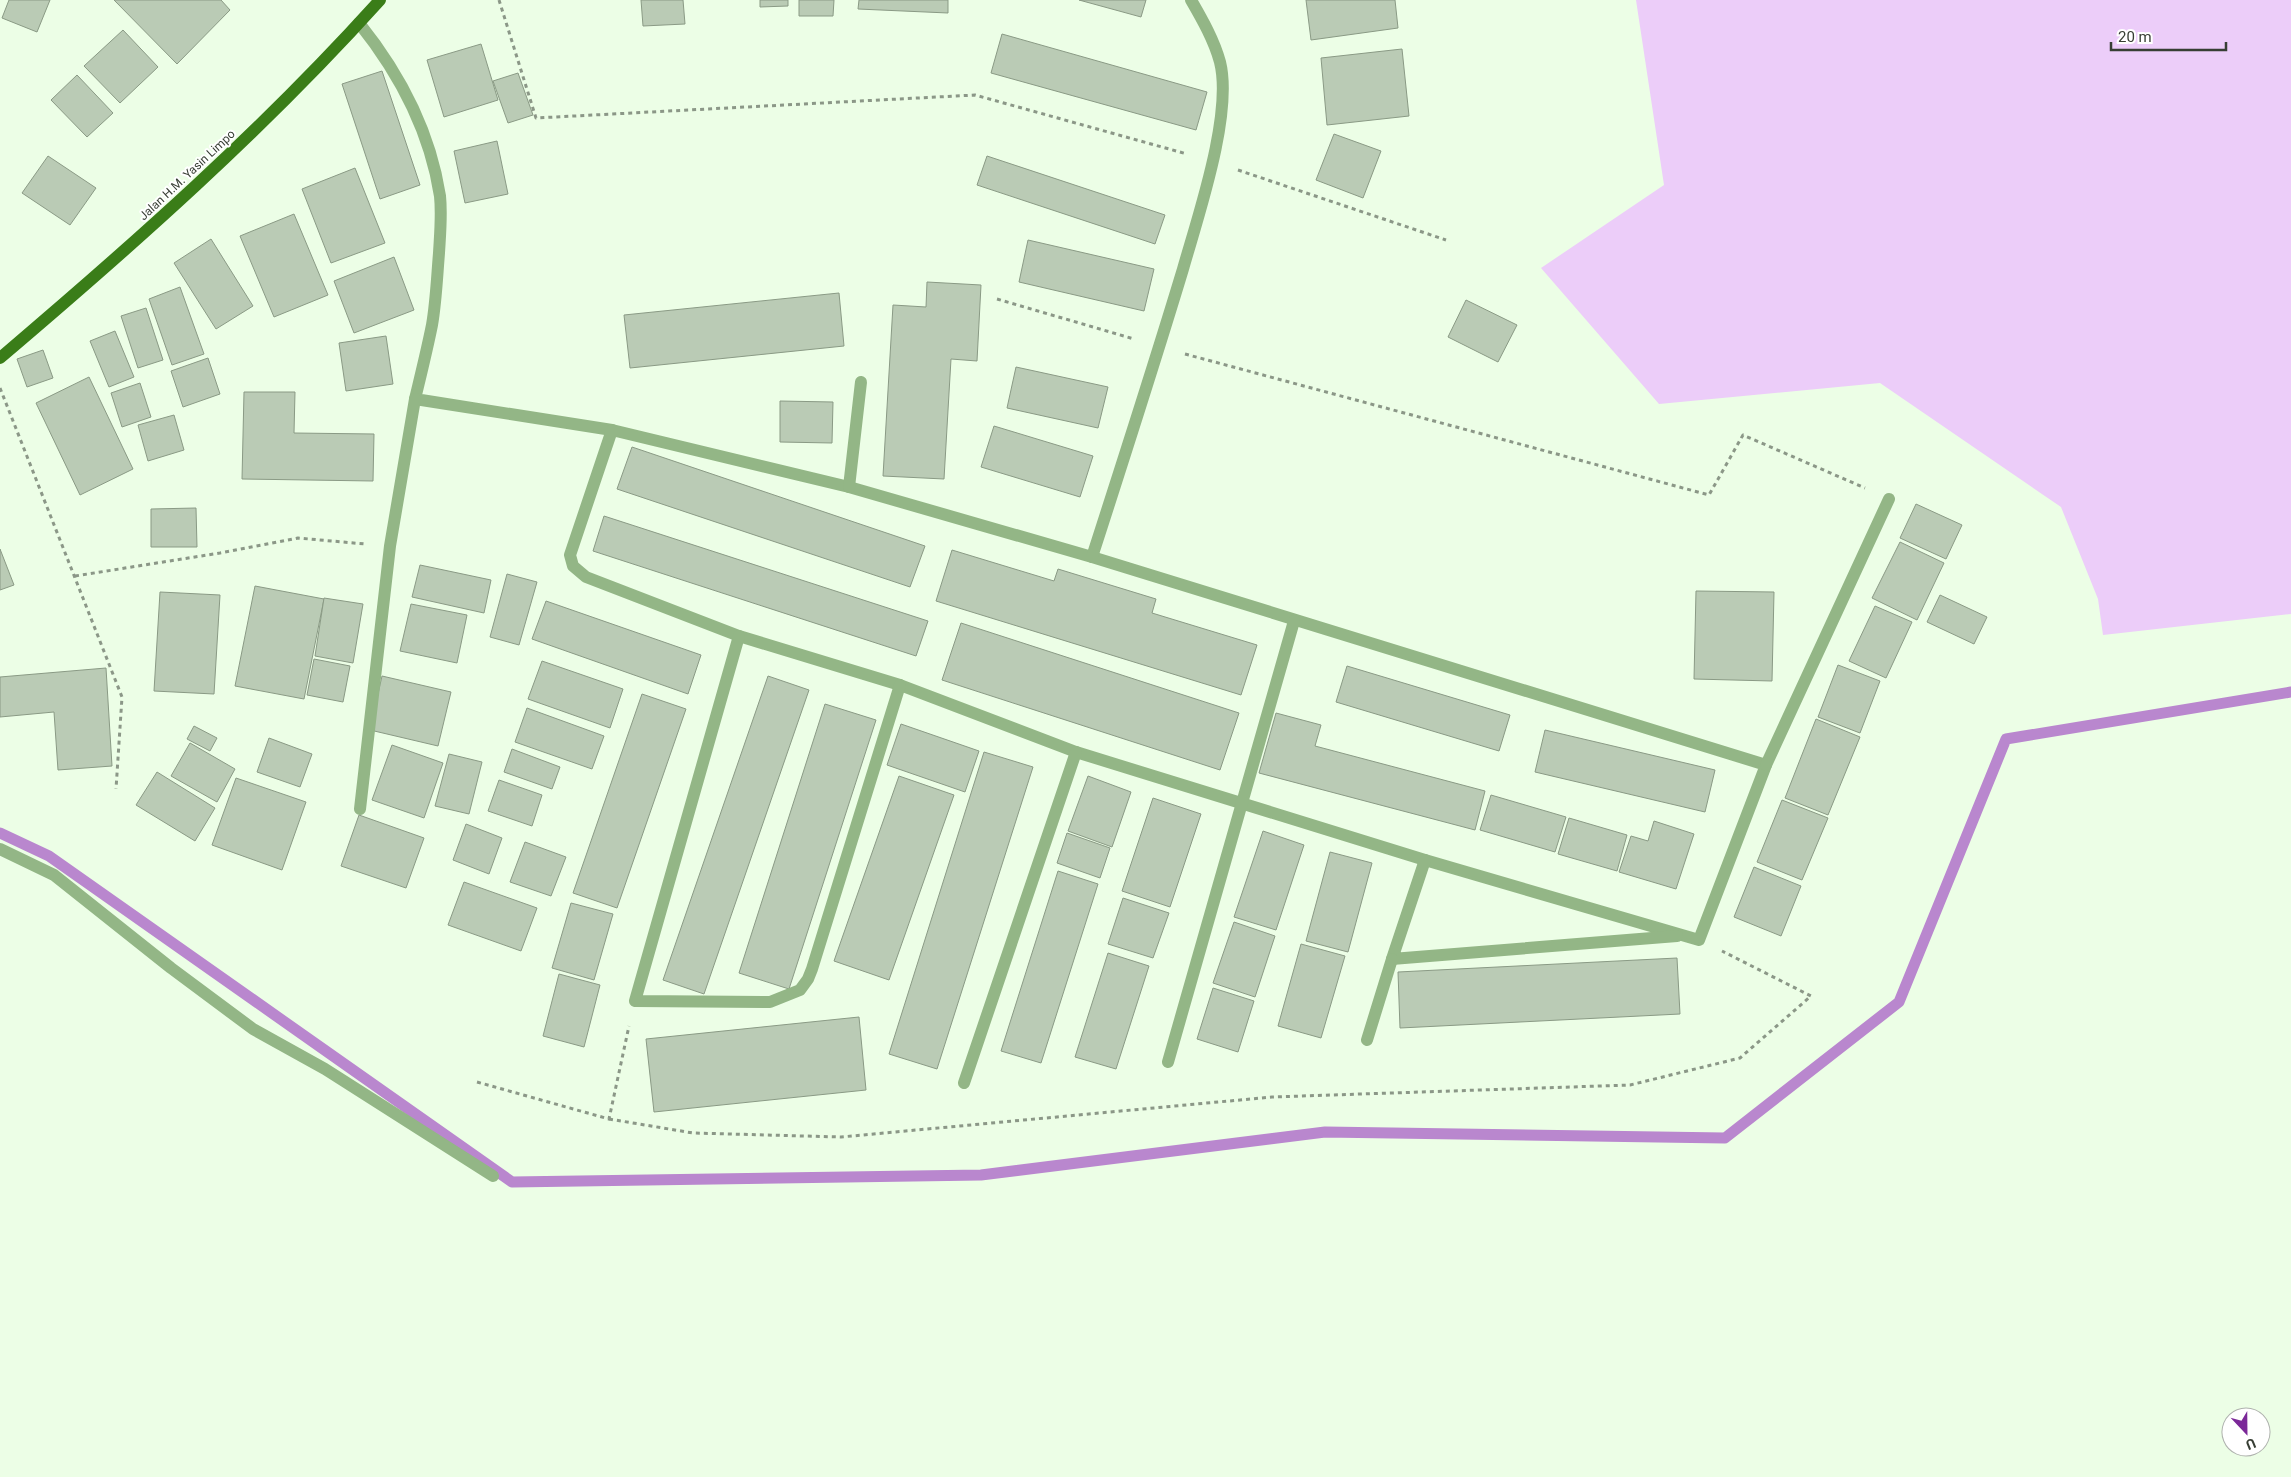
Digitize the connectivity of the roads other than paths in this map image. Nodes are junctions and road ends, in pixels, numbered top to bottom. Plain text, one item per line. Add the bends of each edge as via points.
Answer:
1 (380, 0) edge
2 (1191, 0) edge
3 (359, 23) junction
4 (0, 358) edge
5 (861, 382) dead end
6 (415, 399) junction
7 (612, 430) junction
8 (848, 487) junction
9 (1889, 498) road end
10 (1092, 558) junction
11 (1294, 621) junction
12 (739, 636) junction
13 (900, 685) junction
14 (1076, 752) junction
15 (1766, 765) junction
16 (1241, 804) junction
17 (360, 810) dead end
18 (0, 849) edge
19 (1425, 860) junction
20 (1685, 936) junction
21 (1392, 959) junction
22 (1367, 1040) dead end
23 (1168, 1062) dead end
24 (964, 1083) dead end
25 (493, 1176) dead end

1 - 3 main road, Jalan H.M. Yasin Limpo
2 - 10 street via 1220,62 1220,122 1202,201 1160,347
3 - 4 main road, Jalan H.M. Yasin Limpo via 246,140 119,256
3 - 6 street via 399,78 421,124 440,198 432,323
5 - 8 street
6 - 7 street
6 - 17 street via 390,546
7 - 8 street
7 - 12 street via 570,555 573,566 586,577
8 - 10 street
9 - 15 street
10 - 11 street
11 - 15 street
11 - 16 street
12 - 13 street
12 - 13 street via 635,1001 770,1002 800,990 812,970
13 - 14 street
14 - 16 street
14 - 24 street
15 - 20 street via 1699,940
16 - 19 street
16 - 23 street
18 - 25 street via 54,876 253,1029 325,1069
19 - 20 street
19 - 21 street
20 - 21 street
21 - 22 street

